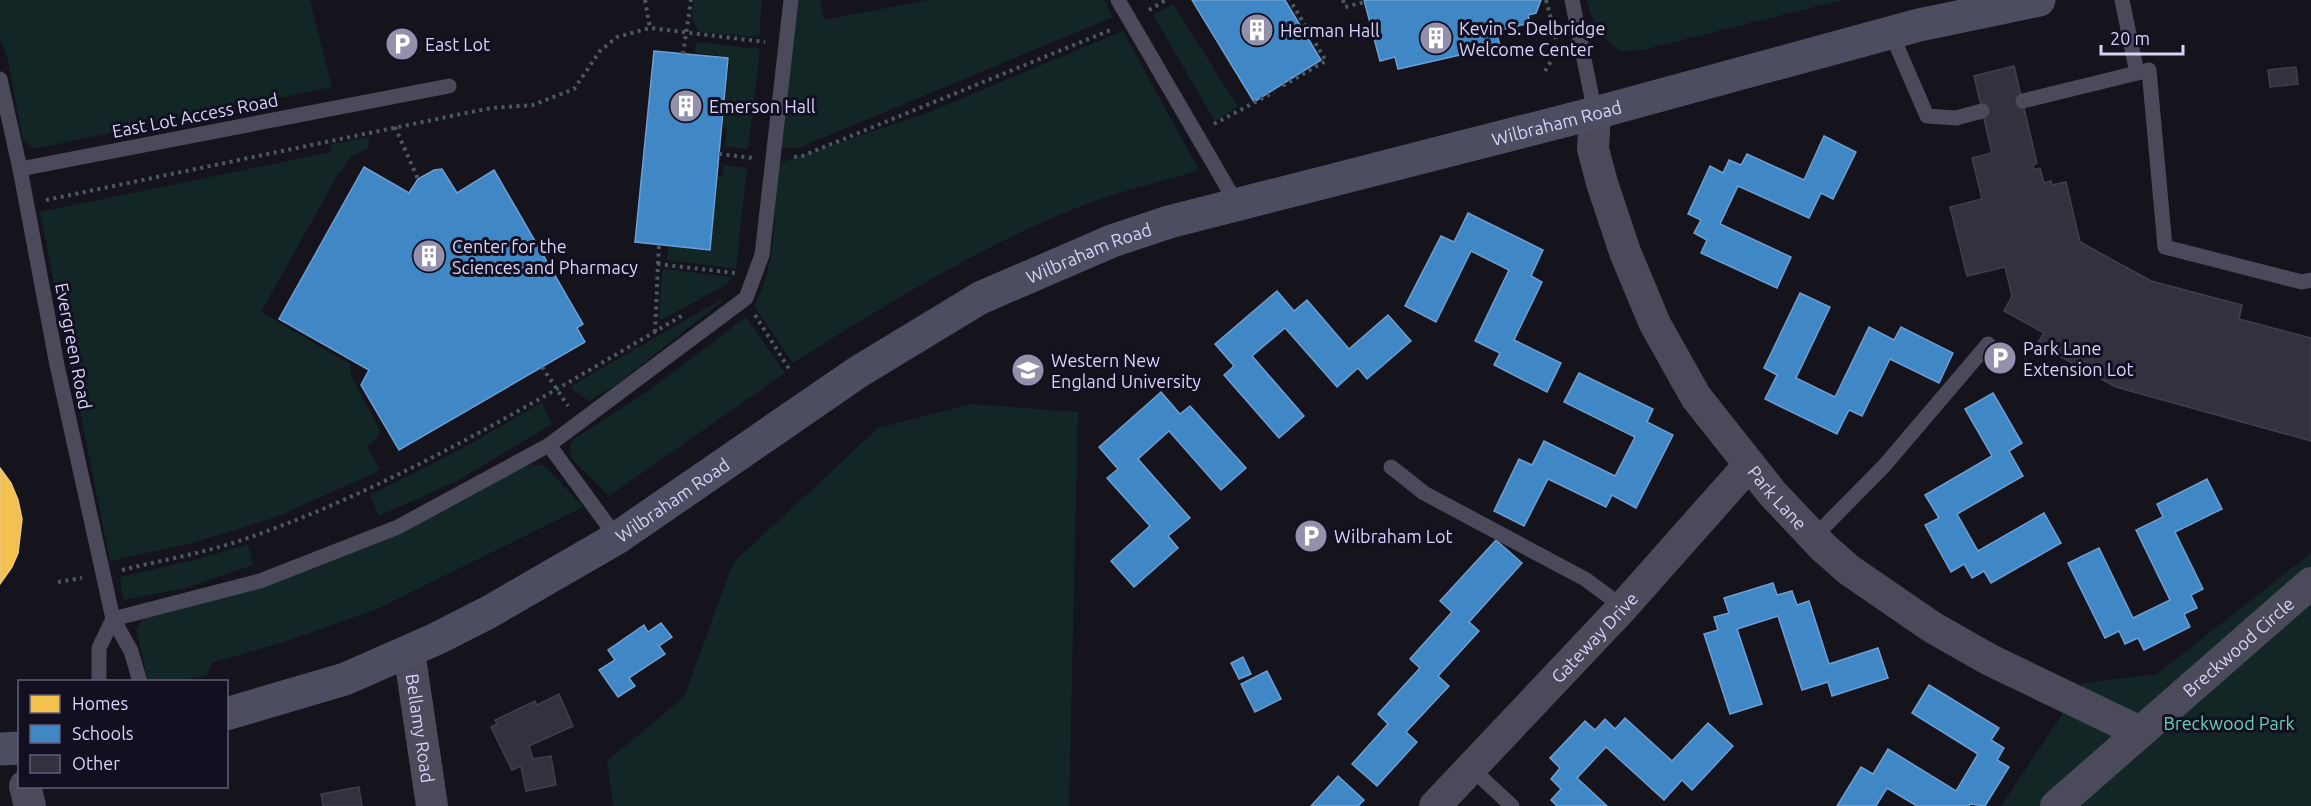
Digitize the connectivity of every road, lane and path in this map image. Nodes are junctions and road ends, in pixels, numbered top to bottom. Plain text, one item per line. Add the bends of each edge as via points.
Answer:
1 (645, 0) edge
2 (691, 0) edge
3 (791, 0) edge
4 (1118, 0) edge
5 (1166, 0) edge
6 (1290, 0) edge
7 (1343, 0) edge
8 (1546, 0) edge
9 (1572, 0) edge
10 (2039, 0) edge
11 (2122, 0) edge
12 (1365, 2) dead end
13 (1145, 5) dead end
14 (1148, 10) junction
15 (1154, 21) dead end
16 (1119, 27) dead end
17 (650, 28) dead end
18 (766, 32) dead end
19 (1891, 33) junction
20 (683, 54) dead end
21 (764, 54) dead end
22 (1545, 71) dead end
23 (2137, 74) junction
24 (0, 79) edge
25 (1283, 84) dead end
26 (449, 86) dead end
27 (1274, 92) dead end
28 (2023, 101) dead end
29 (1982, 111) dead end
30 (1595, 113) junction
31 (1208, 114) dead end
32 (395, 127) dead end
33 (754, 147) dead end
34 (719, 154) dead end
35 (753, 158) junction
36 (784, 159) dead end
37 (20, 170) junction
38 (752, 170) dead end
39 (418, 179) dead end
40 (1237, 204) junction
41 (659, 245) dead end
42 (658, 264) junction
43 (738, 279) dead end
44 (2311, 280) edge
45 (695, 308) dead end
46 (755, 314) dead end
47 (655, 332) junction
48 (1988, 344) dead end
49 (542, 367) dead end
50 (791, 372) dead end
51 (557, 388) junction
52 (549, 445) junction
53 (1749, 465) junction
54 (1391, 467) dead end
55 (1814, 537) junction
56 (617, 538) junction
57 (103, 574) junction
58 (58, 582) dead end
59 (2311, 583) edge
60 (1623, 607) junction
61 (113, 619) junction
62 (410, 651) junction
63 (99, 680) edge
64 (140, 680) edge
65 (228, 713) edge
66 (2140, 732) junction
67 (1471, 768) junction
68 (26, 788) edge
69 (30, 806) edge
70 (432, 806) edge
71 (1435, 806) edge
72 (1512, 806) edge
73 (2056, 806) edge

1 - 17 path
2 - 20 path
3 - 52 lane via 762,255 746,298
4 - 40 lane
5 - 14 path
6 - 25 path via 1326,61
7 - 12 path via 1345,7
8 - 22 path via 1558,50
9 - 30 lane
10 - 19 main road, Wilbraham Road
11 - 23 lane
13 - 14 path
14 - 15 path
16 - 36 path via 802,156
18 - 21 path
19 - 29 lane via 1927,116 1956,118
19 - 30 main road, Wilbraham Road
23 - 28 lane
23 - 44 lane via 2150,70 2165,247 2302,282
24 - 37 lane, Evergreen Road
26 - 37 lane, East Lot Access Road
27 - 31 path via 1214,125
30 - 40 main road, Wilbraham Road
30 - 53 street, Park Lane via 1593,149 1638,289 1696,397
32 - 39 path
33 - 35 path
34 - 35 path
35 - 38 path
37 - 57 lane, Evergreen Road
40 - 56 main road, Wilbraham Road via 1112,241 980,298 858,372
41 - 42 path
42 - 43 path via 741,274
42 - 47 path
45 - 47 path
46 - 50 path
47 - 51 path
48 - 55 lane via 1884,466
49 - 51 path
51 - 57 path via 431,459 346,499 244,540
52 - 56 lane
52 - 61 lane via 398,527 260,581
53 - 55 street, Park Lane
53 - 60 street, Gateway Drive
54 - 60 lane via 1424,494 1585,579
55 - 66 street, Park Lane via 1850,570 1932,627 1990,660
56 - 62 main road, Wilbraham Road via 489,612
57 - 58 path
57 - 61 lane, Evergreen Road
59 - 66 street, Breckwood Circle
60 - 67 street, Gateway Drive
61 - 63 lane via 99,648
61 - 64 lane, Evergreen Road via 131,651
62 - 65 main road, Wilbraham Road via 334,683
62 - 70 street, Bellamy Road
66 - 73 street, Breckwood Circle
67 - 71 street, Gateway Drive
67 - 72 lane
68 - 69 street

